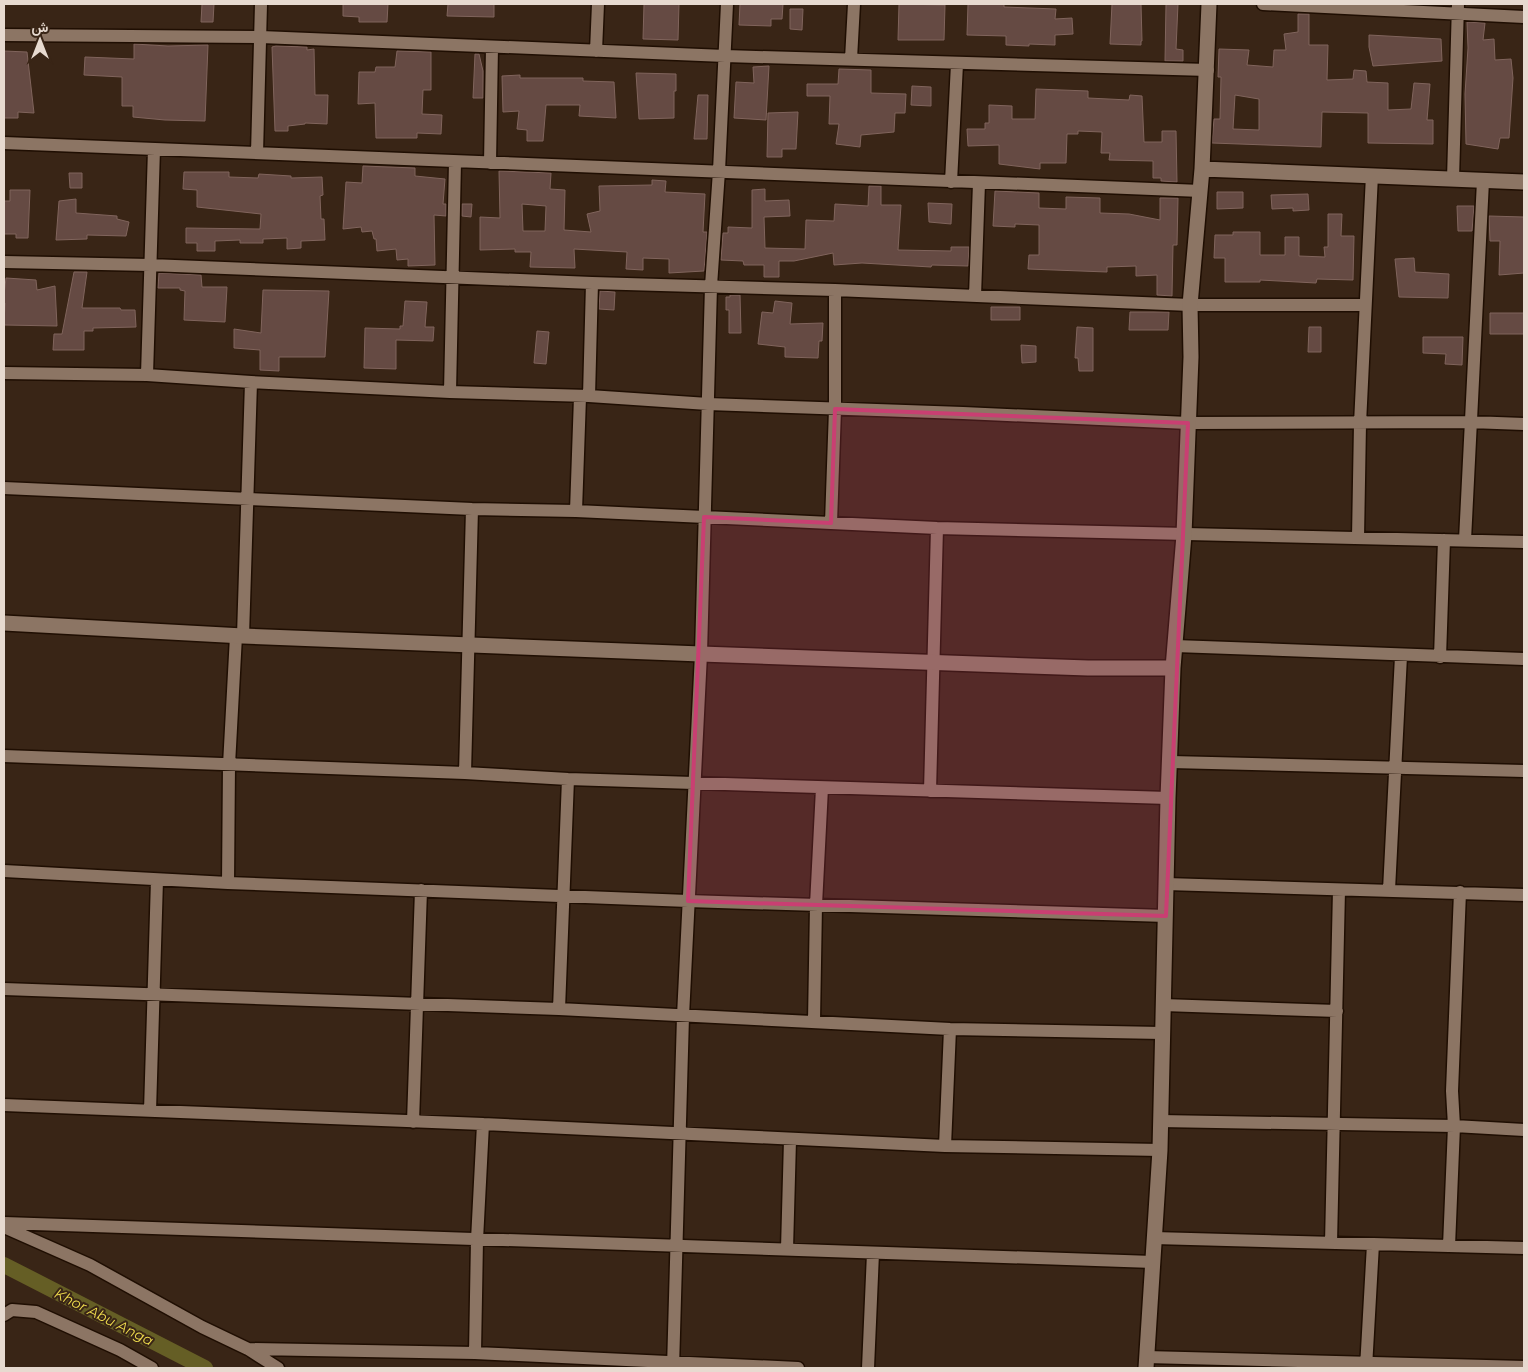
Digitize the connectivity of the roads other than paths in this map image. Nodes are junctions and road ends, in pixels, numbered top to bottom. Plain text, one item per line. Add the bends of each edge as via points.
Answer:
1 (261, 4) edge
2 (598, 4) edge
3 (726, 4) edge
4 (854, 4) edge
5 (1209, 4) edge
6 (1263, 4) edge
7 (1458, 9) edge
8 (1524, 17) edge
9 (4, 35) edge
10 (261, 37) junction
11 (492, 47) junction
12 (596, 51) junction
13 (725, 56) junction
14 (851, 59) junction
15 (957, 64) junction
16 (1208, 70) junction
17 (4, 143) edge
18 (154, 149) junction
19 (257, 153) junction
20 (455, 162) junction
21 (490, 163) junction
22 (1202, 169) junction
23 (719, 171) junction
24 (1372, 175) junction
25 (1453, 179) junction
26 (1483, 181) junction
27 (951, 182) junction
28 (1524, 182) edge
29 (979, 183) junction
30 (1201, 191) junction
31 (4, 262) edge
32 (150, 265) junction
33 (452, 277) junction
34 (592, 283) junction
35 (710, 286) junction
36 (835, 290) junction
37 (975, 296) junction
38 (1190, 305) junction
39 (1365, 305) junction
40 (4, 373) edge
41 (147, 374) junction
42 (251, 382) junction
43 (450, 392) junction
44 (584, 396) junction
45 (708, 404) junction
46 (835, 409) junction
47 (1470, 422) junction
48 (1188, 423) junction
49 (1360, 424) junction
50 (1524, 424) edge
51 (4, 488) edge
52 (247, 499) junction
53 (472, 509) junction
54 (576, 511) junction
55 (704, 517) junction
56 (831, 523) junction
57 (937, 528) junction
58 (1184, 535) junction
59 (1358, 538) junction
60 (1444, 540) junction
61 (1465, 540) junction
62 (1524, 542) edge
63 (4, 623) edge
64 (240, 636) junction
65 (468, 645) junction
66 (1175, 646) junction
67 (701, 654) junction
68 (1401, 656) junction
69 (1440, 657) junction
70 (1524, 659) edge
71 (933, 662) junction
72 (1173, 668) junction
73 (4, 756) edge
74 (1171, 762) junction
75 (229, 765) junction
76 (1394, 768) junction
77 (1524, 771) edge
78 (465, 773) junction
79 (568, 779) junction
80 (695, 782) junction
81 (822, 788) junction
82 (930, 791) junction
83 (1168, 798) junction
84 (4, 872) edge
85 (157, 880) junction
86 (228, 883) junction
87 (1166, 884) junction
88 (421, 890) junction
89 (1339, 890) junction
90 (1389, 890) junction
91 (1460, 892) junction
92 (1524, 895) edge
93 (563, 896) junction
94 (688, 901) junction
95 (816, 905) junction
96 (1166, 916) junction
97 (4, 989) edge
98 (154, 994) junction
99 (418, 1003) junction
100 (1163, 1005) junction
101 (559, 1009) junction
102 (1337, 1010) junction
103 (684, 1016) junction
104 (814, 1021) junction
105 (950, 1029) junction
106 (1162, 1032) junction
107 (4, 1105) edge
108 (150, 1111) junction
109 (1160, 1121) junction
110 (414, 1122) junction
111 (483, 1124) junction
112 (1335, 1124) junction
113 (1454, 1126) junction
114 (1524, 1130) edge
115 (680, 1133) junction
116 (790, 1140) junction
117 (945, 1146) junction
118 (1160, 1150) junction
119 (4, 1223) edge
120 (4, 1227) edge
121 (1154, 1238) junction
122 (477, 1240) junction
123 (1331, 1243) junction
124 (1374, 1244) junction
125 (678, 1246) junction
126 (1449, 1246) junction
127 (1524, 1248) edge
128 (787, 1249) junction
129 (873, 1253) junction
130 (1153, 1262) junction
131 (4, 1315) edge
132 (248, 1349) junction
133 (475, 1353) junction
134 (1146, 1362) edge
135 (673, 1366) edge
136 (1366, 1366) edge
137 (1524, 1367) edge
138 (152, 1368) edge
139 (278, 1368) edge
140 (798, 1368) edge
141 (868, 1368) edge

1 - 10 street
2 - 12 street
3 - 13 street
4 - 14 street
5 - 16 street
6 - 7 street
7 - 8 street
7 - 25 street
9 - 10 street
10 - 11 street
10 - 19 street
11 - 12 street
11 - 21 street
12 - 13 street
13 - 14 street
13 - 23 street
14 - 15 street
15 - 16 street
15 - 27 street
16 - 22 street
17 - 18 street
18 - 19 street
18 - 32 street
19 - 20 street
20 - 21 street
20 - 33 street
21 - 23 street
22 - 24 street
22 - 30 street
23 - 27 street
23 - 35 street
24 - 25 street
24 - 39 street
25 - 26 street
26 - 28 street
26 - 47 street
27 - 29 street
29 - 30 street
29 - 37 street
30 - 38 street
31 - 32 street
32 - 33 street
32 - 41 street
33 - 34 street
33 - 43 street
34 - 35 street
34 - 44 street
35 - 36 street
35 - 45 street
36 - 37 street
36 - 46 street
37 - 38 street
38 - 39 street
38 - 48 street
39 - 49 street
40 - 41 street
41 - 42 street
42 - 43 street
42 - 52 street
43 - 44 street
44 - 45 street
44 - 54 street
45 - 46 street
45 - 55 street
46 - 48 street
46 - 56 street
47 - 49 street
47 - 50 street
47 - 61 street
48 - 49 street
48 - 58 street
49 - 59 street
51 - 52 street
52 - 53 street
52 - 64 street
53 - 54 street
53 - 65 street
54 - 55 street
55 - 56 street
55 - 67 street
56 - 57 street
57 - 58 street
57 - 71 street
58 - 59 street
58 - 66 street
59 - 60 street
60 - 61 street
60 - 69 street
61 - 62 street
63 - 64 street
64 - 65 street
64 - 75 street
65 - 67 street
65 - 78 street
66 - 68 street
66 - 72 street
67 - 71 street
67 - 80 street
68 - 69 street
68 - 76 street
69 - 70 street
71 - 72 street
71 - 82 street
72 - 74 street
73 - 75 street
74 - 76 street
74 - 83 street
75 - 78 street
75 - 86 street
76 - 77 street
76 - 90 street
78 - 79 street
79 - 80 street
79 - 93 street
80 - 81 street
80 - 94 street
81 - 82 street
81 - 95 street
82 - 83 street
83 - 87 street
84 - 85 street
85 - 86 street
85 - 98 street
86 - 88 street
87 - 89 street
87 - 96 street
88 - 93 street
88 - 99 street
89 - 90 street
89 - 102 street
90 - 91 street
91 - 92 street
91 - 113 street via 1452,1091
93 - 94 street
93 - 101 street
94 - 95 street
94 - 103 street
95 - 96 street
95 - 104 street
96 - 100 street
97 - 98 street
98 - 99 street
98 - 108 street
99 - 101 street
99 - 110 street
100 - 102 street
100 - 106 street
101 - 103 street
102 - 112 street
103 - 104 street
103 - 115 street
104 - 105 street
105 - 106 street
105 - 117 street
106 - 109 street
107 - 108 street
108 - 110 street
109 - 112 street
109 - 118 street
110 - 111 street
111 - 115 street
111 - 122 street
112 - 113 street
112 - 123 street
113 - 114 street
113 - 126 street
115 - 116 street
115 - 125 street
116 - 117 street
116 - 128 street
117 - 118 street
118 - 121 street
119 - 122 street
120 - 132 street via 90,1265
121 - 123 street
121 - 130 street
122 - 125 street
122 - 133 street
123 - 124 street
124 - 126 street
124 - 136 street
125 - 128 street
125 - 135 street
126 - 127 street
128 - 129 street
129 - 130 street
129 - 141 street
130 - 134 street
131 - 138 street via 12,1310 36,1312
132 - 133 street
132 - 139 street
133 - 135 street
134 - 136 street
135 - 140 street
136 - 137 street

